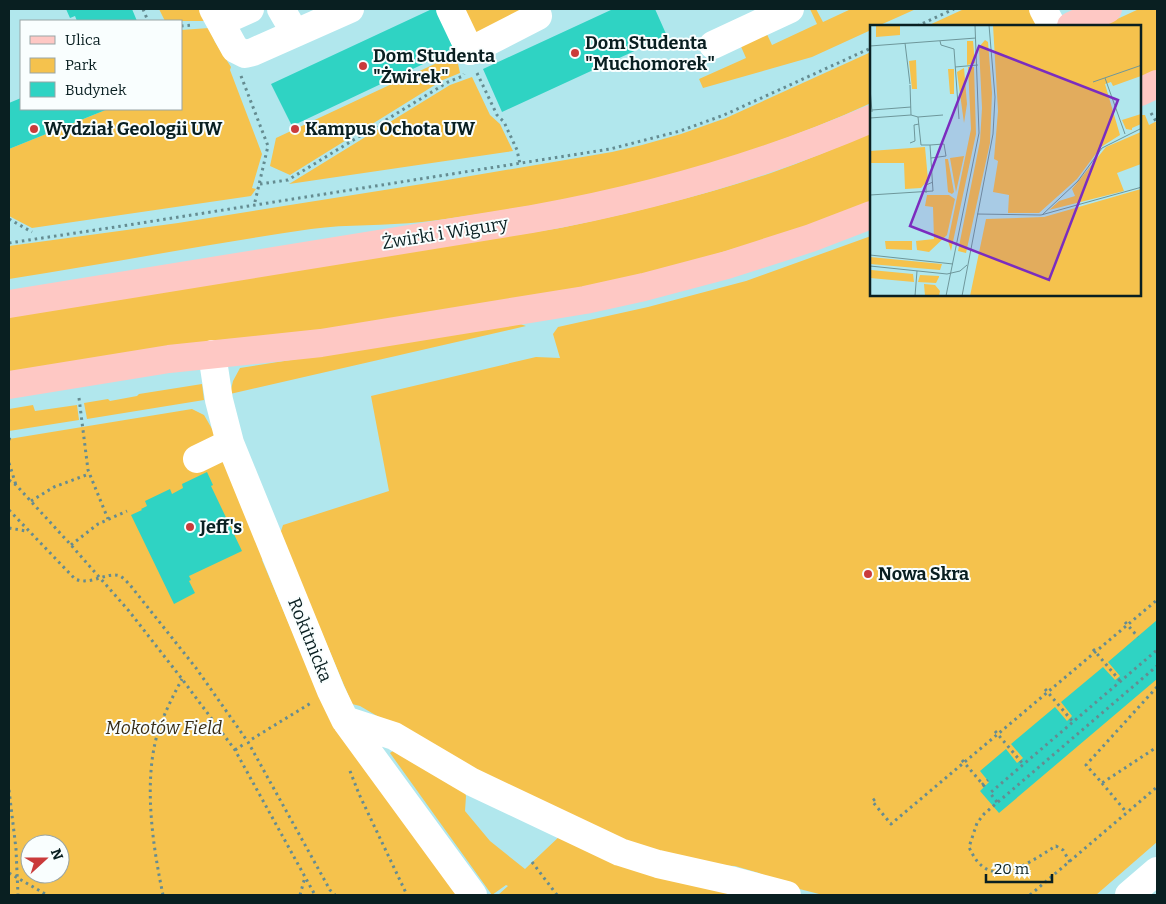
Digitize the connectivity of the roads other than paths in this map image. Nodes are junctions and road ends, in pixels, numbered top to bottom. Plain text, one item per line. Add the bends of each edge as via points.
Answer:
1 (250, 9) edge
2 (281, 9) edge
3 (350, 9) edge
4 (450, 9) edge
5 (535, 9) edge
6 (790, 9) edge
7 (1043, 9) edge
8 (1108, 9) edge
9 (217, 15) edge
10 (1051, 25) edge
11 (1073, 25) edge
12 (295, 33) junction
13 (713, 45) dead end
14 (1157, 84) edge
15 (1141, 92) edge
16 (870, 120) edge
17 (870, 215) edge
18 (9, 304) edge
19 (212, 354) junction
20 (9, 385) edge
21 (230, 444) junction
22 (197, 459) dead end
23 (345, 720) junction
24 (1157, 871) edge
25 (473, 895) edge
26 (787, 895) edge
27 (1129, 895) edge

1 - 9 street
2 - 12 street
3 - 12 street
4 - 5 street via 470,51 538,16
6 - 13 street
7 - 10 street
8 - 11 main road
9 - 12 street via 235,49 246,54
14 - 15 main road
16 - 18 main road, Żwirki i Wigury via 722,175 590,208
17 - 19 main road via 753,257 617,293 321,343
19 - 20 main road
19 - 21 street, Rokitnicka via 218,400
21 - 22 street
21 - 23 street, Rokitnicka
23 - 25 street, Rokitnicka
23 - 26 street via 394,736 472,782 620,852
24 - 27 street

